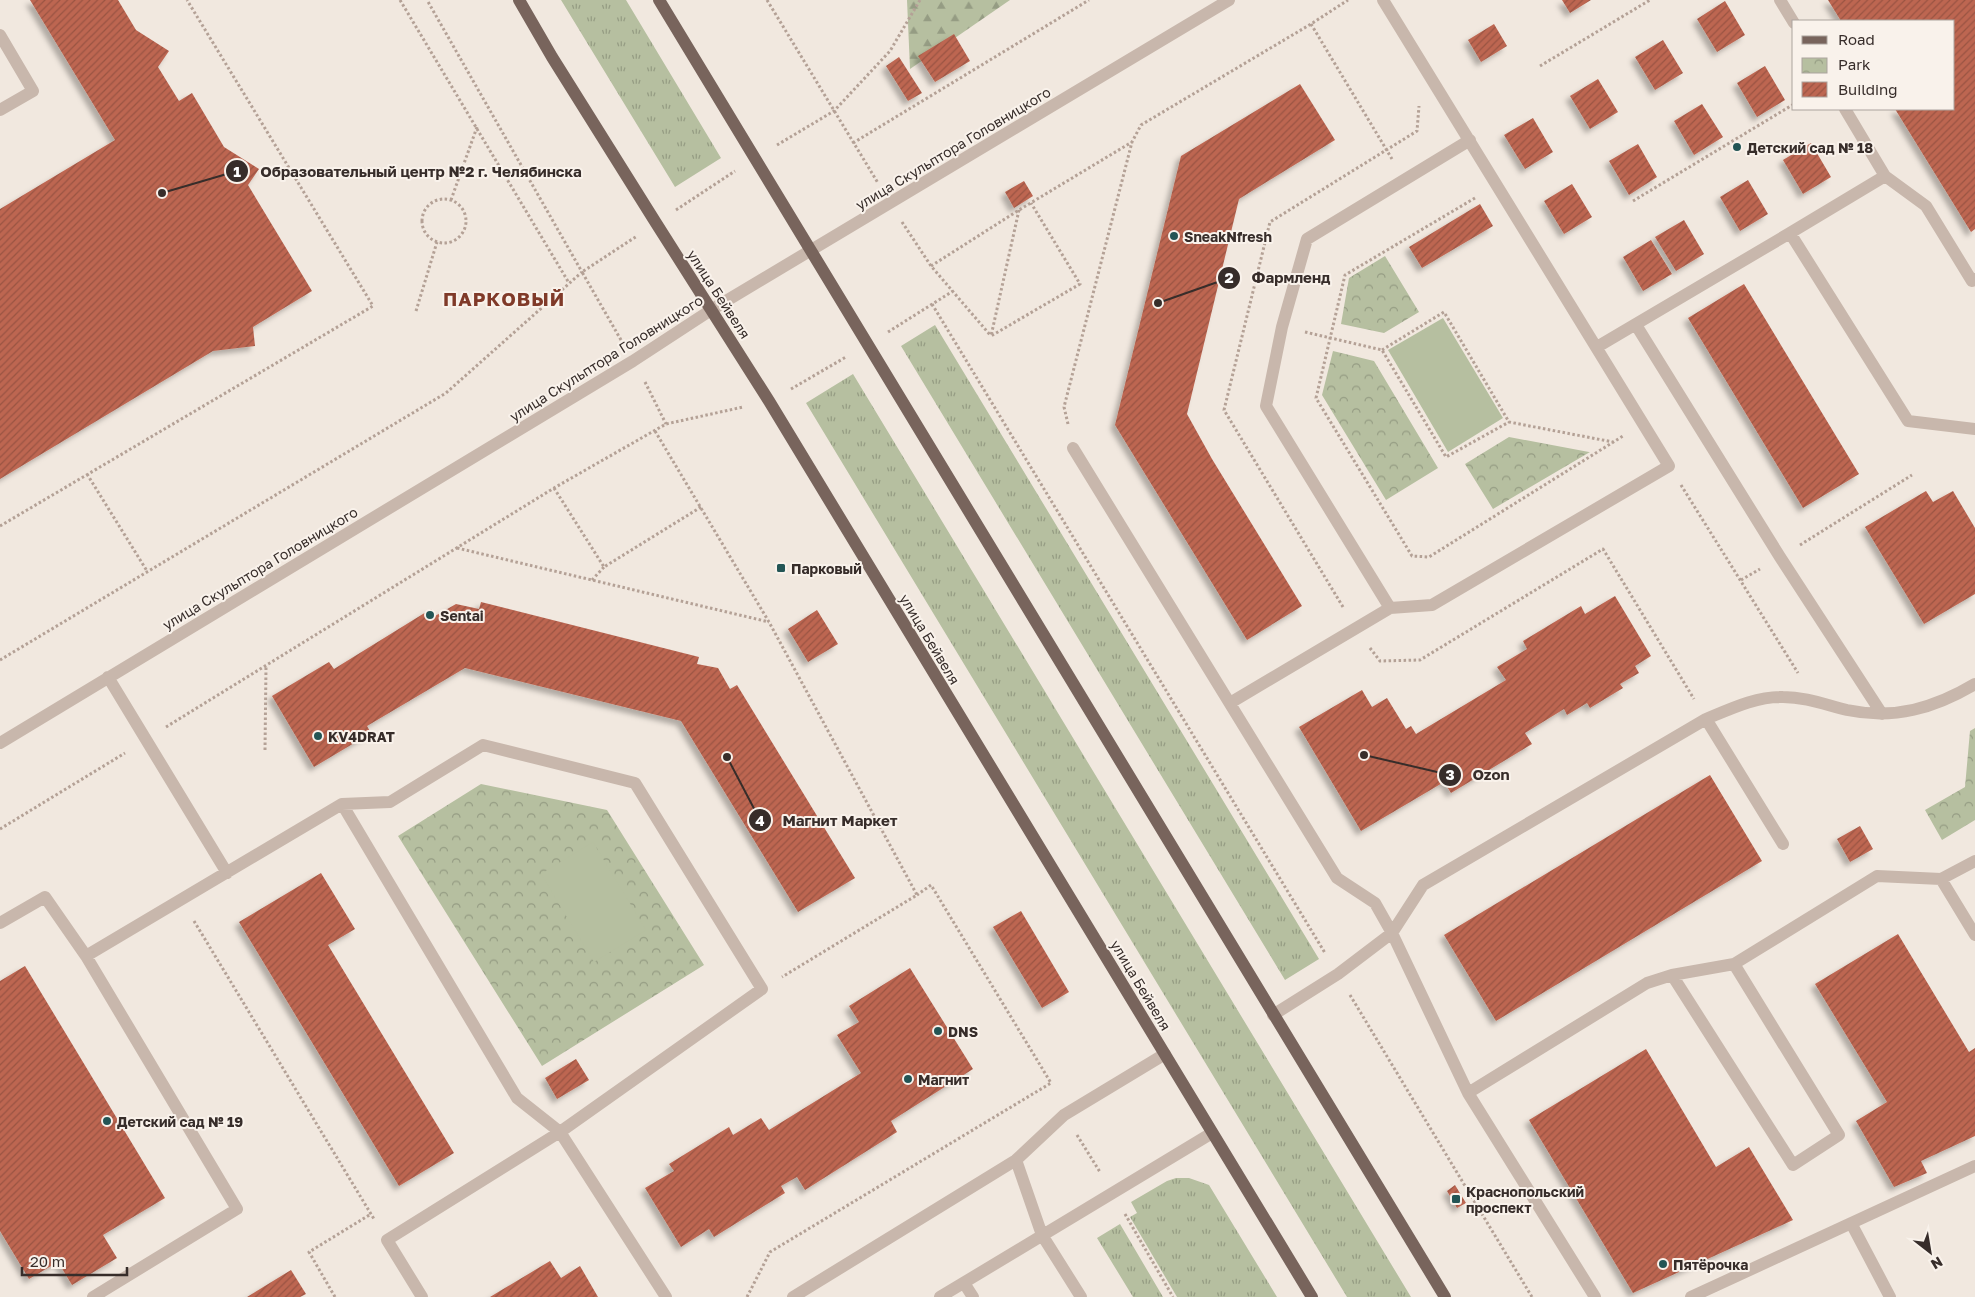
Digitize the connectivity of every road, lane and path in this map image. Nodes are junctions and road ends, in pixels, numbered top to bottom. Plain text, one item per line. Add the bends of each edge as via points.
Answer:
1 (187, 0) edge
2 (400, 0) edge
3 (427, 0) edge
4 (519, 0) edge
5 (659, 0) edge
6 (767, 0) edge
7 (920, 0) edge
8 (1089, 0) edge
9 (1229, 0) edge
10 (1348, 0) edge
11 (1383, 0) edge
12 (1650, 0) edge
13 (1780, 0) edge
14 (1792, 20) edge
15 (1311, 24) junction
16 (0, 35) edge
17 (1540, 66) dead end
18 (1420, 99) dead end
19 (1792, 105) edge
20 (0, 110) edge
21 (1846, 110) edge
22 (834, 111) junction
23 (477, 127) junction
24 (1470, 140) junction
25 (1132, 142) junction
26 (853, 143) junction
27 (1386, 149) junction
28 (755, 158) junction
29 (1885, 176) junction
30 (1404, 180) junction
31 (1475, 198) dead end
32 (451, 200) junction
33 (1633, 201) dead end
34 (1031, 203) junction
35 (890, 204) junction
36 (1018, 210) junction
37 (656, 224) junction
38 (1790, 233) junction
39 (438, 242) junction
40 (811, 251) junction
41 (931, 266) junction
42 (582, 272) junction
43 (1975, 279) edge
44 (569, 283) junction
45 (952, 291) junction
46 (932, 304) junction
47 (712, 310) junction
48 (416, 311) dead end
49 (1636, 325) junction
50 (1282, 327) junction
51 (991, 336) junction
52 (1330, 338) junction
53 (869, 344) junction
54 (1597, 347) junction
55 (1382, 350) junction
56 (634, 361) junction
57 (769, 402) junction
58 (1509, 422) junction
59 (666, 424) junction
60 (1643, 425) junction
61 (1975, 429) edge
62 (655, 430) junction
63 (1614, 442) junction
64 (1073, 448) joint
65 (1669, 466) junction
66 (87, 474) junction
67 (1912, 475) dead end
68 (554, 488) junction
69 (701, 507) junction
70 (0, 526) edge
71 (457, 548) junction
72 (1780, 557) junction
73 (604, 567) junction
74 (147, 571) junction
75 (592, 580) junction
76 (1741, 580) junction
77 (1390, 608) junction
78 (769, 622) junction
79 (1356, 629) junction
80 (0, 660) edge
81 (266, 666) junction
82 (108, 678) junction
83 (1975, 684) edge
84 (1815, 700) junction
85 (1230, 703) junction
86 (1882, 714) junction
87 (1706, 719) junction
88 (146, 740) junction
89 (0, 743) edge
90 (265, 750) dead end
91 (342, 804) junction
92 (0, 829) edge
93 (1783, 844) dead end
94 (1975, 861) edge
95 (227, 873) junction
96 (1941, 879) junction
97 (917, 895) junction
98 (182, 901) junction
99 (0, 923) edge
100 (1392, 934) junction
101 (1975, 935) edge
102 (86, 956) junction
103 (1734, 964) junction
104 (1338, 974) junction
105 (1672, 976) junction
106 (762, 989) junction
107 (1273, 1014) junction
108 (1165, 1054) junction
109 (1468, 1093) junction
110 (560, 1132) junction
111 (1212, 1133) junction
112 (1016, 1160) junction
113 (1975, 1166) edge
114 (371, 1214) junction
115 (1851, 1223) junction
116 (1042, 1235) junction
117 (387, 1240) junction
118 (964, 1283) junction
119 (93, 1297) edge
120 (335, 1297) edge
121 (422, 1297) edge
122 (666, 1297) edge
123 (747, 1297) edge
124 (793, 1297) edge
125 (940, 1297) edge
126 (973, 1297) edge
127 (1081, 1297) edge
128 (1312, 1297) edge
129 (1444, 1297) edge
130 (1532, 1297) edge
131 (1595, 1297) edge
132 (1691, 1297) edge
133 (1890, 1297) edge

1 - 66 path via 373,306
2 - 23 path
3 - 42 path
4 - 37 main road, улица Бейвеля
5 - 28 main road
6 - 22 path
7 - 22 path via 890,51
8 - 26 path
9 - 35 street, улица Скульптора Головницкого
10 - 15 path
11 - 24 street
12 - 17 path
13 - 14 street
15 - 25 path via 1141,125
15 - 27 path
16 - 20 street via 33,91
18 - 27 path via 1417,130
19 - 33 path
21 - 29 street
22 - 26 path
22 - 28 path
23 - 32 path
23 - 44 path
24 - 30 street
24 - 54 street
25 - 34 path
25 - 64 path via 1064,407
26 - 35 path
27 - 30 path
27 - 79 path via 1270,222 1224,410
28 - 37 path
28 - 40 main road
29 - 38 street
29 - 43 street via 1926,206 1972,281
30 - 50 street via 1307,239
31 - 52 path via 1345,275
32 - 39 path via 463,208 466,227 452,242
32 - 39 path via 436,200 422,214 426,233
34 - 36 path
34 - 51 path via 1080,284
35 - 40 street, улица Скульптора Головницкого
35 - 41 path
36 - 41 path
36 - 51 path
37 - 42 path
37 - 47 main road, улица Бейвеля
38 - 49 street
38 - 61 street via 1908,422
39 - 48 path
40 - 47 street, улица Скульптора Головницкого
40 - 53 main road
41 - 45 path
42 - 44 path
42 - 56 path
44 - 74 path via 446,392
45 - 46 path
45 - 51 path
46 - 53 path
46 - 104 path
47 - 56 street, улица Скульптора Головницкого
47 - 57 main road, улица Бейвеля
49 - 54 street
49 - 72 street
50 - 52 path
50 - 77 street via 1266,406
52 - 55 path
52 - 63 path via 1316,398 1412,556 1429,557
53 - 57 path
53 - 107 main road
54 - 60 street
55 - 58 path via 1446,458
55 - 58 path via 1444,312
56 - 59 path
56 - 82 street, улица Скульптора Головницкого
57 - 59 path
57 - 108 main road, улица Бейвеля
58 - 63 path
59 - 62 path
60 - 63 path
60 - 65 street
62 - 68 path
62 - 69 path
64 - 85 street
65 - 76 path
65 - 77 street via 1432,606
66 - 70 path
66 - 74 path
67 - 72 path
68 - 71 path
68 - 73 path
69 - 73 path
69 - 78 path
71 - 75 path
71 - 81 path
72 - 76 path
72 - 86 street
73 - 75 path
74 - 80 path
75 - 78 path
76 - 84 path
77 - 79 street
78 - 97 path
79 - 85 street
79 - 87 path via 1380,661 1420,660 1603,550
81 - 88 path
81 - 90 path
82 - 88 street
82 - 89 street, улица Скульптора Головницкого
83 - 86 street via 1956,696 1921,710
84 - 86 street via 1848,710
84 - 87 street via 1782,696 1745,703
85 - 100 street via 1337,878 1375,903
87 - 93 street
87 - 100 street via 1423,885
88 - 92 path
88 - 95 street
91 - 95 street
91 - 106 street via 390,802 482,745 635,783
91 - 110 street via 517,1098
94 - 96 street
95 - 98 street
96 - 101 street
96 - 103 street via 1877,876
97 - 106 path
97 - 123 path via 932,885 1051,1083 770,1252
98 - 102 street
98 - 114 path
99 - 102 street via 45,897
100 - 104 street
100 - 109 street
102 - 119 street via 237,1209
103 - 105 street
103 - 105 street via 1839,1135 1793,1165
104 - 107 street
104 - 130 path
105 - 109 street via 1647,983
106 - 110 street
107 - 129 main road
108 - 111 main road, улица Бейвеля
108 - 112 street via 1064,1115
109 - 131 street
110 - 117 street
110 - 122 street
111 - 116 street
111 - 128 main road, улица Бейвеля
112 - 116 street
112 - 124 street
113 - 115 street
114 - 117 path
114 - 120 path via 309,1252
115 - 132 street
115 - 133 street
116 - 118 street
116 - 127 street
117 - 121 street
118 - 125 street
118 - 126 street

